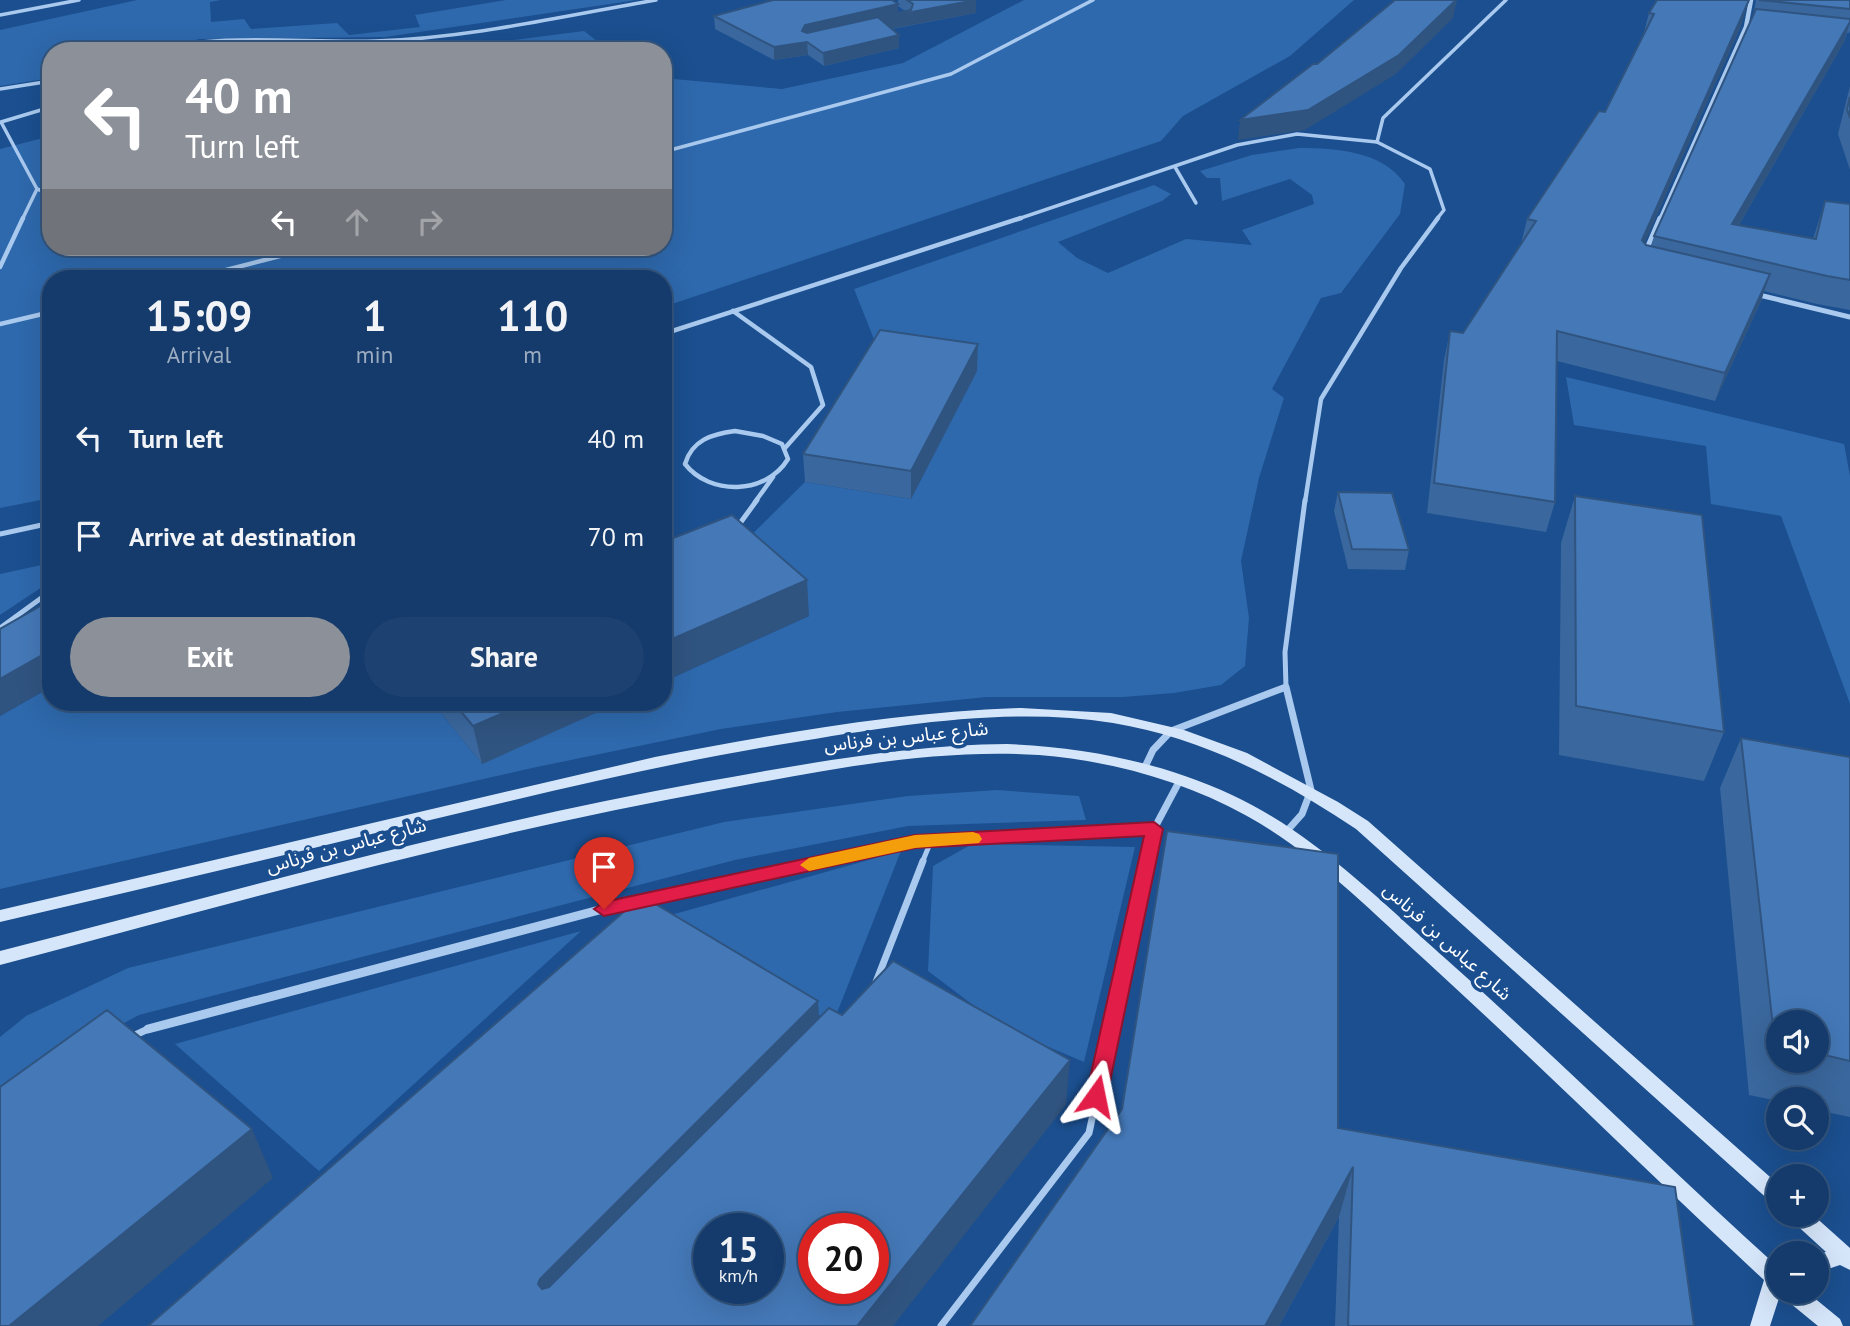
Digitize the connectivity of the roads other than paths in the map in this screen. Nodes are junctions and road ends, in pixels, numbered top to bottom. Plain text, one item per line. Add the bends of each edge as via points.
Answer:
1 (79, 0) edge
2 (656, 0) edge
3 (1093, 0) edge
4 (1506, 0) edge
5 (1751, 0) edge
6 (0, 15) edge
7 (1746, 27) junction
8 (1759, 28) edge
9 (184, 42) edge
10 (42, 83) edge
11 (0, 89) edge
12 (42, 110) edge
13 (1377, 142) junction
14 (672, 150) edge
15 (1175, 167) junction
16 (37, 189) junction
17 (42, 191) edge
18 (1196, 203) dead end
19 (1644, 255) edge
20 (280, 256) edge
21 (0, 267) edge
22 (226, 270) edge
23 (1745, 292) edge
24 (733, 311) junction
25 (42, 314) edge
26 (1850, 317) edge
27 (0, 324) edge
28 (672, 331) edge
29 (785, 448) junction
30 (775, 475) junction
31 (42, 525) edge
32 (736, 530) edge
33 (0, 534) edge
34 (42, 598) edge
35 (0, 628) edge
36 (1286, 687) junction
37 (1171, 730) junction
38 (1144, 769) junction
39 (1180, 780) junction
40 (1311, 790) junction
41 (1154, 829) junction
42 (1286, 832) junction
43 (931, 841) junction
44 (652, 898) junction
45 (637, 911) edge
46 (0, 916) edge
47 (0, 958) edge
48 (874, 987) edge
49 (148, 1029) joint
50 (124, 1041) edge
51 (1766, 1185) edge
52 (1812, 1227) edge
53 (1846, 1258) edge
54 (1766, 1268) edge
55 (1768, 1304) edge
56 (1806, 1304) edge
57 (941, 1326) edge
58 (1760, 1326) edge
59 (1833, 1326) edge

1 - 6 lane
2 - 9 lane via 376,41
3 - 14 lane via 951,74
4 - 13 lane via 1383,118
5 - 7 street
7 - 8 street
7 - 19 street
10 - 11 lane
12 - 16 lane via 1,122
13 - 15 lane via 1297,134 1237,145
13 - 36 lane via 1430,169 1444,210 1401,268 1321,399 1295,564 1285,652
15 - 18 lane
15 - 24 lane
16 - 17 lane
16 - 21 lane
20 - 22 lane
23 - 26 street
24 - 28 lane
24 - 29 lane via 811,367 823,405
25 - 27 lane
29 - 30 lane via 784,466
29 - 30 lane via 766,435 735,430 704,438 686,455 690,473 713,485 747,485
30 - 32 lane
31 - 33 lane
34 - 35 lane
36 - 37 street
36 - 40 street
37 - 38 street
37 - 40 main road, شارع عباس بن فرناس via 1255,761
37 - 46 main road, شارع عباس بن فرناس via 1074,714 989,712 740,745 539,787
38 - 39 main road, شارع عباس بن فرناس
38 - 47 main road, شارع عباس بن فرناس via 1070,754 1008,749 810,769 573,813
39 - 41 street
39 - 42 main road, شارع عباس بن فرناس
40 - 42 street via 1302,814
40 - 51 main road, شارع عباس بن فرناس via 1362,824
41 - 43 street
41 - 57 lane via 1088,1133
42 - 54 main road, شارع عباس بن فرناس via 1450,972
43 - 44 street
43 - 48 lane
44 - 45 lane
44 - 49 street
49 - 50 lane
52 - 53 main road
55 - 58 main road
56 - 59 main road

